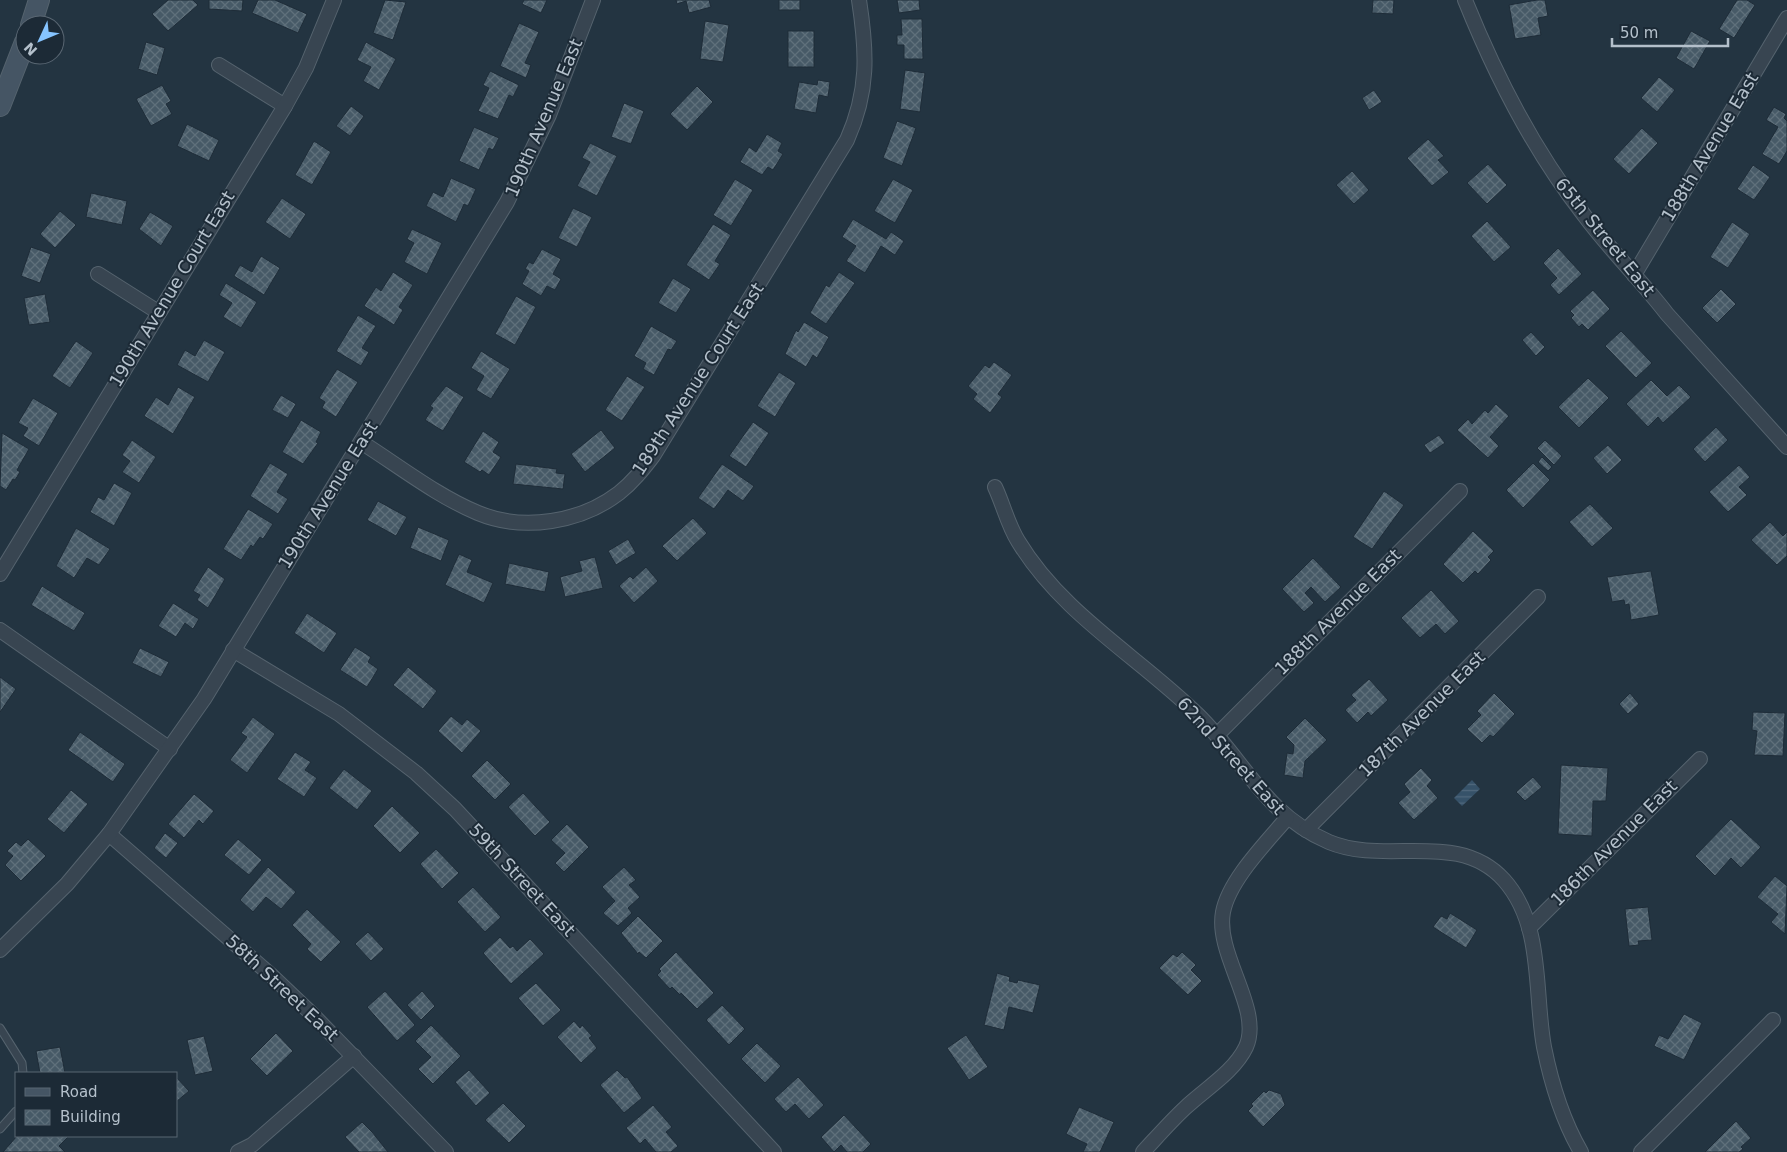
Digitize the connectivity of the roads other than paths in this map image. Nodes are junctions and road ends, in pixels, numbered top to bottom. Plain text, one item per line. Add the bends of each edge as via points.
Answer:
1 (39, 0) edge
2 (334, 0) edge
3 (593, 0) edge
4 (859, 0) edge
5 (1465, 0) edge
6 (34, 15) edge
7 (1787, 18) edge
8 (16, 65) edge
9 (219, 65) dead end
10 (0, 106) edge
11 (285, 106) junction
12 (98, 274) dead end
13 (1634, 275) junction
14 (158, 312) junction
15 (360, 442) junction
16 (1787, 447) edge
17 (996, 487) dead end
18 (1460, 490) dead end
19 (0, 574) edge
20 (1538, 597) dead end
21 (0, 630) edge
22 (233, 650) junction
23 (1217, 735) junction
24 (170, 749) junction
25 (1700, 759) dead end
26 (1287, 818) junction
27 (1306, 830) junction
28 (109, 834) junction
29 (1529, 928) junction
30 (0, 950) edge
31 (1773, 1020) dead end
32 (0, 1028) edge
33 (354, 1056) junction
34 (24, 1072) edge
35 (15, 1112) edge
36 (0, 1128) edge
37 (238, 1152) edge
38 (446, 1152) edge
39 (774, 1152) edge
40 (1143, 1152) edge
41 (1581, 1152) edge
42 (1642, 1152) edge

1 - 6 street
2 - 11 street, 190th Avenue Court East via 306,68
3 - 15 street, 190th Avenue East via 549,115 507,202
4 - 15 street, 189th Avenue Court East via 866,50 865,81 847,140 653,456 620,493 599,506 564,519 539,523 506,520 478,513 456,502
5 - 13 street, 65th Street East via 1499,78 1537,148 1583,214
7 - 13 street, 188th Avenue East
8 - 10 street
9 - 11 street
11 - 14 street, 190th Avenue Court East
12 - 14 street
13 - 16 street, 65th Street East
14 - 19 street, 190th Avenue Court East
15 - 22 street, 190th Avenue East
17 - 23 street, 62nd Street East via 1017,539 1052,585 1084,618 1175,694
18 - 23 street, 188th Avenue East
20 - 27 street, 187th Avenue East
21 - 24 street
22 - 24 street, 190th Avenue East
22 - 39 street, 59th Street East via 339,714 416,773 455,809
23 - 26 street, 62nd Street East via 1254,784
24 - 28 street, 190th Avenue East
25 - 29 street, 186th Avenue East
26 - 27 street, 62nd Street East
26 - 40 street via 1245,870 1223,912 1223,937 1251,1025 1245,1048 1226,1071 1184,1108
27 - 29 street, 62nd Street East via 1348,848 1437,851 1472,857 1489,866 1511,889
28 - 30 street, 190th Avenue East via 67,884
28 - 33 street, 58th Street East via 272,976
29 - 41 street, 62nd Street East via 1548,1063 1573,1138
31 - 42 street
32 - 34 lane via 22,1063
33 - 37 street via 252,1145
33 - 38 street, 58th Street East
35 - 36 lane

